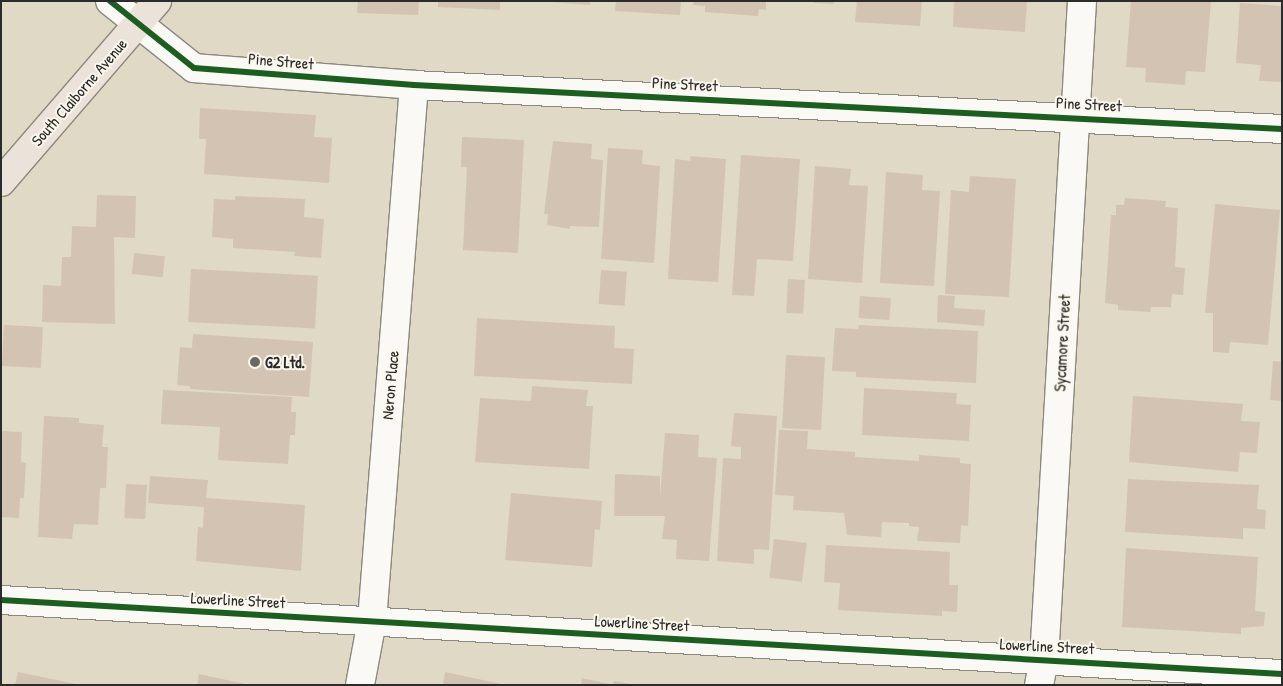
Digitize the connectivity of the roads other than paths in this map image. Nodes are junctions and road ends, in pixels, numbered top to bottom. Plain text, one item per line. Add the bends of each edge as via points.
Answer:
1 (110, 1) edge
2 (157, 1) edge
3 (1082, 1) edge
4 (137, 25) junction
5 (414, 85) junction
6 (1076, 116) junction
7 (1282, 129) edge
8 (1, 182) edge
9 (1, 600) edge
10 (372, 621) junction
11 (1041, 672) edge
12 (1282, 674) edge
13 (360, 685) edge

1 - 4 street, Pine Street
2 - 4 main road, South Claiborne Avenue
3 - 6 street, Sycamore Street
4 - 5 street, Pine Street via 194,68
4 - 8 main road, South Claiborne Avenue
5 - 6 street, Pine Street
5 - 10 street, Neron Place
6 - 7 street, Pine Street
6 - 11 street, Sycamore Street
9 - 10 street, Lowerline Street
10 - 11 street, Lowerline Street
10 - 13 street, Neron Place
11 - 12 street, Lowerline Street

